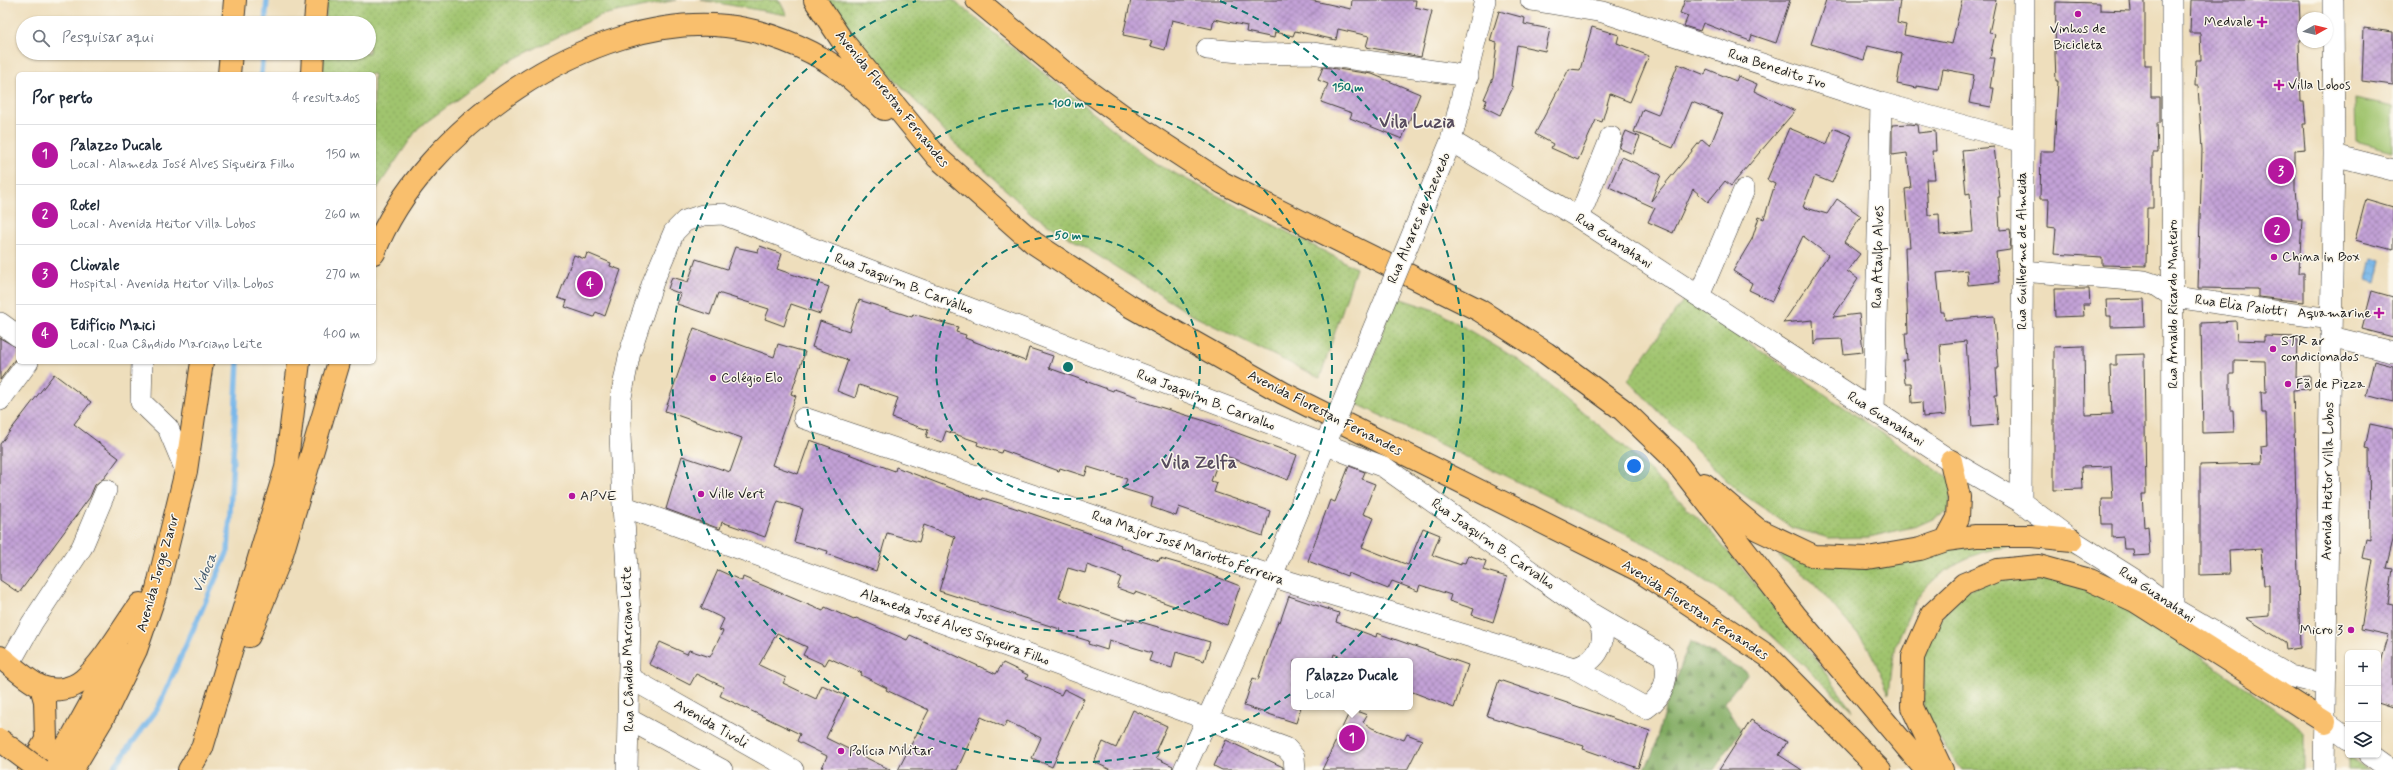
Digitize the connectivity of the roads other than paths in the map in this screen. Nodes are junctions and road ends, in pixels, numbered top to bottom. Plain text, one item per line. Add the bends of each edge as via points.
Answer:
1 (223, 0) edge
2 (235, 0) edge
3 (317, 0) edge
4 (815, 0) edge
5 (977, 0) edge
6 (1485, 0) edge
7 (1531, 0) edge
8 (2024, 0) edge
9 (2172, 0) edge
10 (2333, 0) edge
11 (224, 16) edge
12 (234, 16) edge
13 (316, 16) edge
14 (1207, 49) dead end
15 (224, 60) edge
16 (230, 60) edge
17 (312, 60) edge
18 (225, 72) edge
19 (229, 72) edge
20 (312, 72) edge
21 (1468, 76) junction
22 (1881, 103) junction
23 (1611, 137) dead end
24 (1451, 141) junction
25 (2023, 142) junction
26 (2334, 155) junction
27 (936, 158) junction
28 (2393, 170) edge
29 (1744, 190) dead end
30 (723, 214) joint
31 (1579, 218) junction
32 (376, 249) edge
33 (2022, 271) junction
34 (1698, 296) junction
35 (2174, 297) junction
36 (0, 323) edge
37 (2331, 328) junction
38 (16, 335) edge
39 (2393, 352) edge
40 (27, 364) edge
41 (142, 364) edge
42 (202, 364) edge
43 (299, 364) edge
44 (337, 364) edge
45 (0, 400) edge
46 (1874, 411) junction
47 (804, 418) dead end
48 (1328, 437) junction
49 (1671, 456) junction
50 (1951, 461) junction
51 (186, 471) junction
52 (106, 490) dead end
53 (2021, 502) junction
54 (623, 506) junction
55 (174, 517) junction
56 (1946, 540) junction
57 (2072, 540) junction
58 (1272, 576) junction
59 (140, 604) junction
60 (2173, 608) junction
61 (1590, 612) junction
62 (5, 660) edge
63 (1574, 668) junction
64 (630, 678) junction
65 (2325, 685) junction
66 (41, 687) junction
67 (1208, 719) junction
68 (630, 720) junction
69 (2325, 722) junction
70 (2345, 737) edge
71 (0, 740) edge
72 (202, 748) junction
73 (2374, 758) edge
74 (29, 770) edge
75 (40, 770) edge
76 (51, 770) edge
77 (72, 770) edge
78 (189, 770) edge
79 (627, 770) edge
80 (722, 770) edge
81 (793, 770) edge
82 (1184, 770) edge
83 (1296, 770) edge
84 (1880, 770) edge
85 (1926, 770) edge
86 (1942, 770) edge
87 (2324, 770) edge
88 (2391, 770) edge

1 - 11 main road
2 - 12 main road
3 - 13 main road
4 - 27 main road, Avenida Florestan Fernandes via 841,39
5 - 49 main road via 1072,79 1146,132 1223,182 1479,310 1546,353 1623,410
6 - 21 street, Rua Alvares de Azevedo
7 - 22 street, Rua Benedito Ivo via 1603,12
8 - 25 street, Rua Guilherme de Almeida
9 - 35 street, Rua Arnaldo Ricardo Monteiro
10 - 26 street, Avenida Heitor Villa Lobos
14 - 21 street via 1262,54 1312,53
15 - 18 main road
16 - 19 main road
17 - 20 main road
21 - 24 street, Rua Alvares de Azevedo
22 - 25 street, Rua Benedito Ivo
22 - 46 street, Rua Ataulfo Alves
23 - 31 street
24 - 31 street, Rua Guanahani
24 - 48 street, Rua Alvares de Azevedo, bridge
25 - 33 street, Rua Guilherme de Almeida
26 - 28 street
26 - 37 street, Avenida Heitor Villa Lobos
27 - 32 main road via 837,67 802,48 758,33 727,26 688,24 629,35 569,57 522,84 473,122 435,159 402,201
27 - 84 main road, Avenida Florestan Fernandes via 1034,243 1128,304 1283,393 1638,570 1768,656
29 - 34 street
30 - 48 street, Rua Joaquim B. Carvalho
30 - 54 street, Rua Cândido Marciano Leite via 703,215 685,222 674,232 630,352 621,397
31 - 34 street, Rua Guanahani
33 - 35 street via 2144,281 2156,285
33 - 53 street, Rua Guilherme de Almeida
34 - 46 street, Rua Guanahani
35 - 37 street, Rua Elia Paiotti
35 - 60 street, Rua Arnaldo Ricardo Monteiro
36 - 38 street
37 - 39 street, Rua Elia Paiotti
37 - 65 street, Avenida Heitor Villa Lobos
40 - 45 street
41 - 51 street via 141,402 168,428
42 - 51 main road, Avenida Jorge Zarur
43 - 72 main road via 286,468
44 - 72 main road via 281,557
46 - 50 street, Rua Guanahani
47 - 58 street, Rua Major José Mariotto Ferreira
48 - 58 street, Rua Alvares de Azevedo
48 - 61 street, Rua Joaquim B. Carvalho via 1384,467
49 - 56 main road via 1757,529 1814,556 1867,558 1920,549
49 - 85 main road via 1795,615
50 - 53 street, Rua Guanahani
50 - 56 main road via 1959,497 1958,518
51 - 55 main road, Avenida Jorge Zarur
52 - 62 street via 82,547
53 - 57 street, Rua Guanahani
54 - 64 street, Rua Cândido Marciano Leite via 630,614
54 - 67 street, Alameda José Alves Siqueira Filho
55 - 59 main road
55 - 77 main road, Avenida Jorge Zarur via 156,589 136,650 103,718
56 - 57 main road via 2008,535
57 - 60 street, Rua Guanahani
58 - 63 street, Rua Major José Mariotto Ferreira
58 - 67 street, Rua Alvares de Azevedo
59 - 66 main road via 82,681 55,690
59 - 76 main road via 116,658
60 - 65 street, Rua Guanahani via 2290,676
61 - 63 street, Rua Joaquim B. Carvalho via 1600,623 1600,649 1593,659
61 - 63 street, Rua Major José Mariotto Ferreira via 1664,656 1666,682 1658,696 1646,708
62 - 66 main road
64 - 68 street, Rua Cândido Marciano Leite
64 - 81 street, Avenida Tivoli
65 - 69 street, Avenida Heitor Villa Lobos
66 - 74 main road via 46,740
67 - 82 street, Rua Alvares de Azevedo
67 - 83 street, Alameda José Alves Siqueira Filho via 1286,748 1294,757
68 - 79 street, Rua Cândido Marciano Leite
68 - 80 street
69 - 70 street
69 - 86 main road via 2135,601 2090,580 2040,566 1998,570 1964,584 1932,614 1913,657 1912,707
69 - 87 street, Avenida Heitor Villa Lobos
71 - 75 main road, bridge
72 - 78 main road
73 - 88 street

